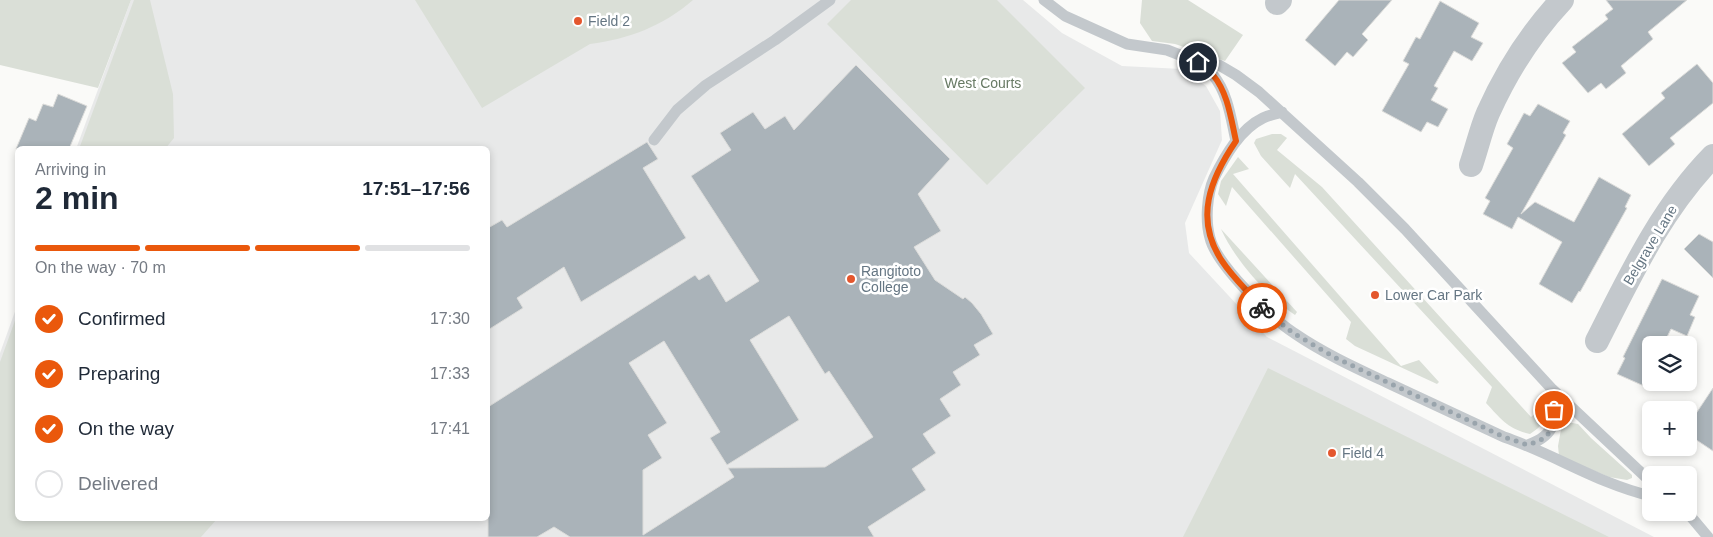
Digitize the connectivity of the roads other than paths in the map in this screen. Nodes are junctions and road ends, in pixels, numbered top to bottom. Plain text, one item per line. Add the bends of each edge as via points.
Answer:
1 (830, 0) edge
2 (1044, 0) edge
3 (1562, 0) edge
4 (1198, 62) junction
5 (1282, 112) junction
6 (654, 140) dead end
7 (1236, 141) junction
8 (1713, 156) edge
9 (1471, 165) dead end
10 (1598, 341) dead end
11 (1552, 388) junction
12 (1528, 445) junction
13 (1642, 473) edge
14 (1642, 493) edge
15 (1695, 521) edge
16 (1708, 537) edge

1 - 6 lane via 706,85 677,110
2 - 4 lane via 1065,16 1127,44 1167,50
3 - 9 street via 1512,68 1488,114
4 - 5 lane via 1219,65 1236,75
4 - 7 lane via 1213,75 1223,91
5 - 7 lane via 1263,118
5 - 11 lane via 1405,229
7 - 12 lane via 1223,160 1207,201 1210,238 1222,262 1264,310 1293,333 1336,358 1504,437
8 - 10 street, Belgrave Lane via 1690,182 1649,241
11 - 12 lane via 1554,423 1547,436
11 - 13 lane
12 - 14 lane via 1577,470
15 - 16 lane

